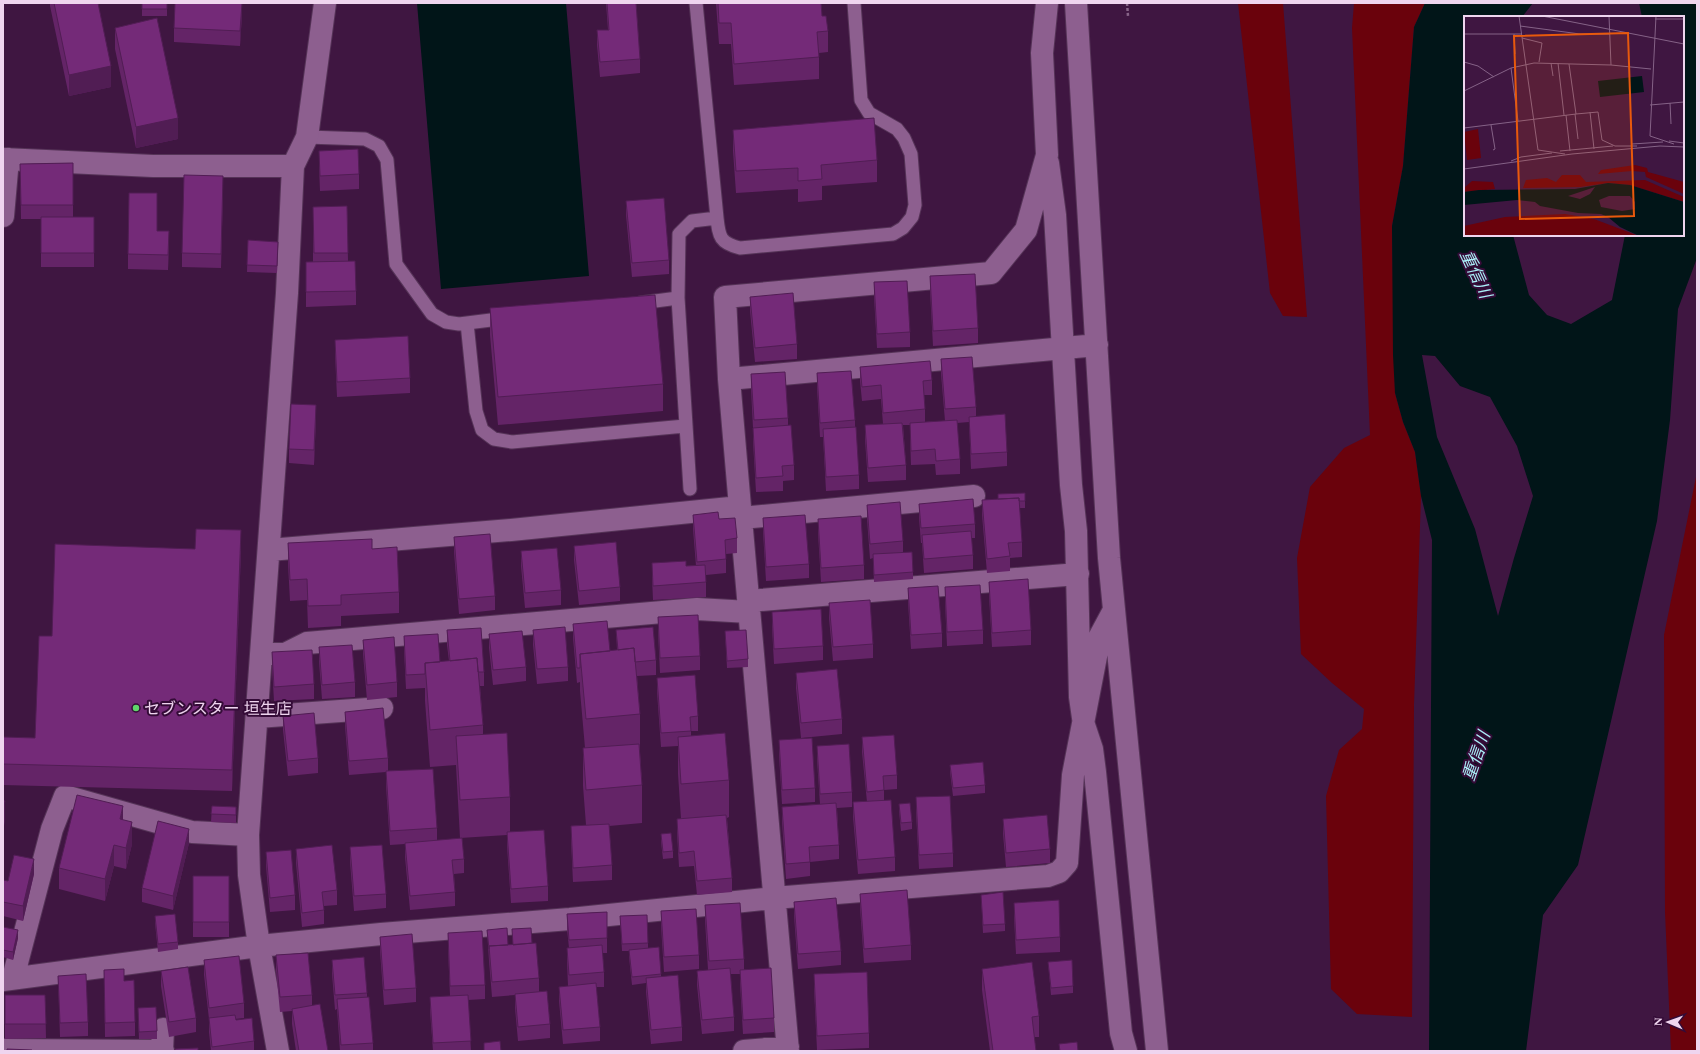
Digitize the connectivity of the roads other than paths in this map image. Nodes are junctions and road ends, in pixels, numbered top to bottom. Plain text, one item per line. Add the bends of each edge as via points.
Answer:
1 (325, 3) edge
2 (696, 3) edge
3 (854, 3) edge
4 (1033, 3) edge
5 (1047, 3) edge
6 (1076, 3) edge
7 (1042, 53) junction
8 (307, 138) junction
9 (1047, 155) junction
10 (5, 159) edge
11 (293, 166) junction
12 (3, 216) edge
13 (717, 218) junction
14 (678, 298) junction
15 (631, 304) edge
16 (522, 317) edge
17 (467, 323) junction
18 (1097, 345) junction
19 (1063, 347) junction
20 (729, 379) junction
21 (685, 426) junction
22 (690, 489) dead end
23 (974, 496) dead end
24 (740, 512) junction
25 (269, 550) junction
26 (1078, 574) junction
27 (748, 606) junction
28 (1114, 610) junction
29 (262, 654) junction
30 (382, 708) edge
31 (257, 717) junction
32 (1084, 725) junction
33 (248, 835) junction
34 (774, 898) junction
35 (259, 946) junction
36 (8, 979) edge
37 (163, 1044) edge
38 (788, 1049) edge
39 (3, 1050) edge
40 (278, 1051) edge
41 (744, 1051) edge
42 (1126, 1051) edge
43 (1157, 1051) edge

1 - 8 street
2 - 13 lane
3 - 13 lane via 861,100 869,113 897,129 911,154 915,205 912,217 903,228 893,234 740,248 727,245 719,236
4 - 7 street
5 - 7 street
6 - 18 street
7 - 9 street
8 - 11 street
8 - 17 lane via 365,139 379,146 387,160 396,264 432,314 446,322
9 - 19 street via 1055,215
9 - 20 street via 1026,230 991,273 725,297
10 - 11 street via 153,166
10 - 12 street
11 - 25 street
13 - 14 lane via 692,221 679,234
14 - 15 lane
14 - 21 lane
16 - 17 lane
17 - 21 lane via 476,411 482,430 494,439 512,442
18 - 19 street
18 - 28 street
19 - 20 street
19 - 26 street
20 - 24 street
21 - 22 lane
23 - 24 street
24 - 25 street
24 - 27 street
25 - 29 street
26 - 27 street
26 - 32 street via 1079,674
27 - 29 street via 307,643 285,654
27 - 34 street
28 - 32 street via 1100,636
28 - 43 street
29 - 31 street
30 - 31 street
31 - 33 street
32 - 34 street via 1073,775 1067,863 1059,872 1048,876
32 - 42 street via 1092,749 1095,772 1121,1033
33 - 35 street via 249,874
33 - 36 street via 192,832 65,796 52,829
34 - 35 street
34 - 38 street
35 - 36 street
35 - 40 street
37 - 39 street
38 - 41 street

